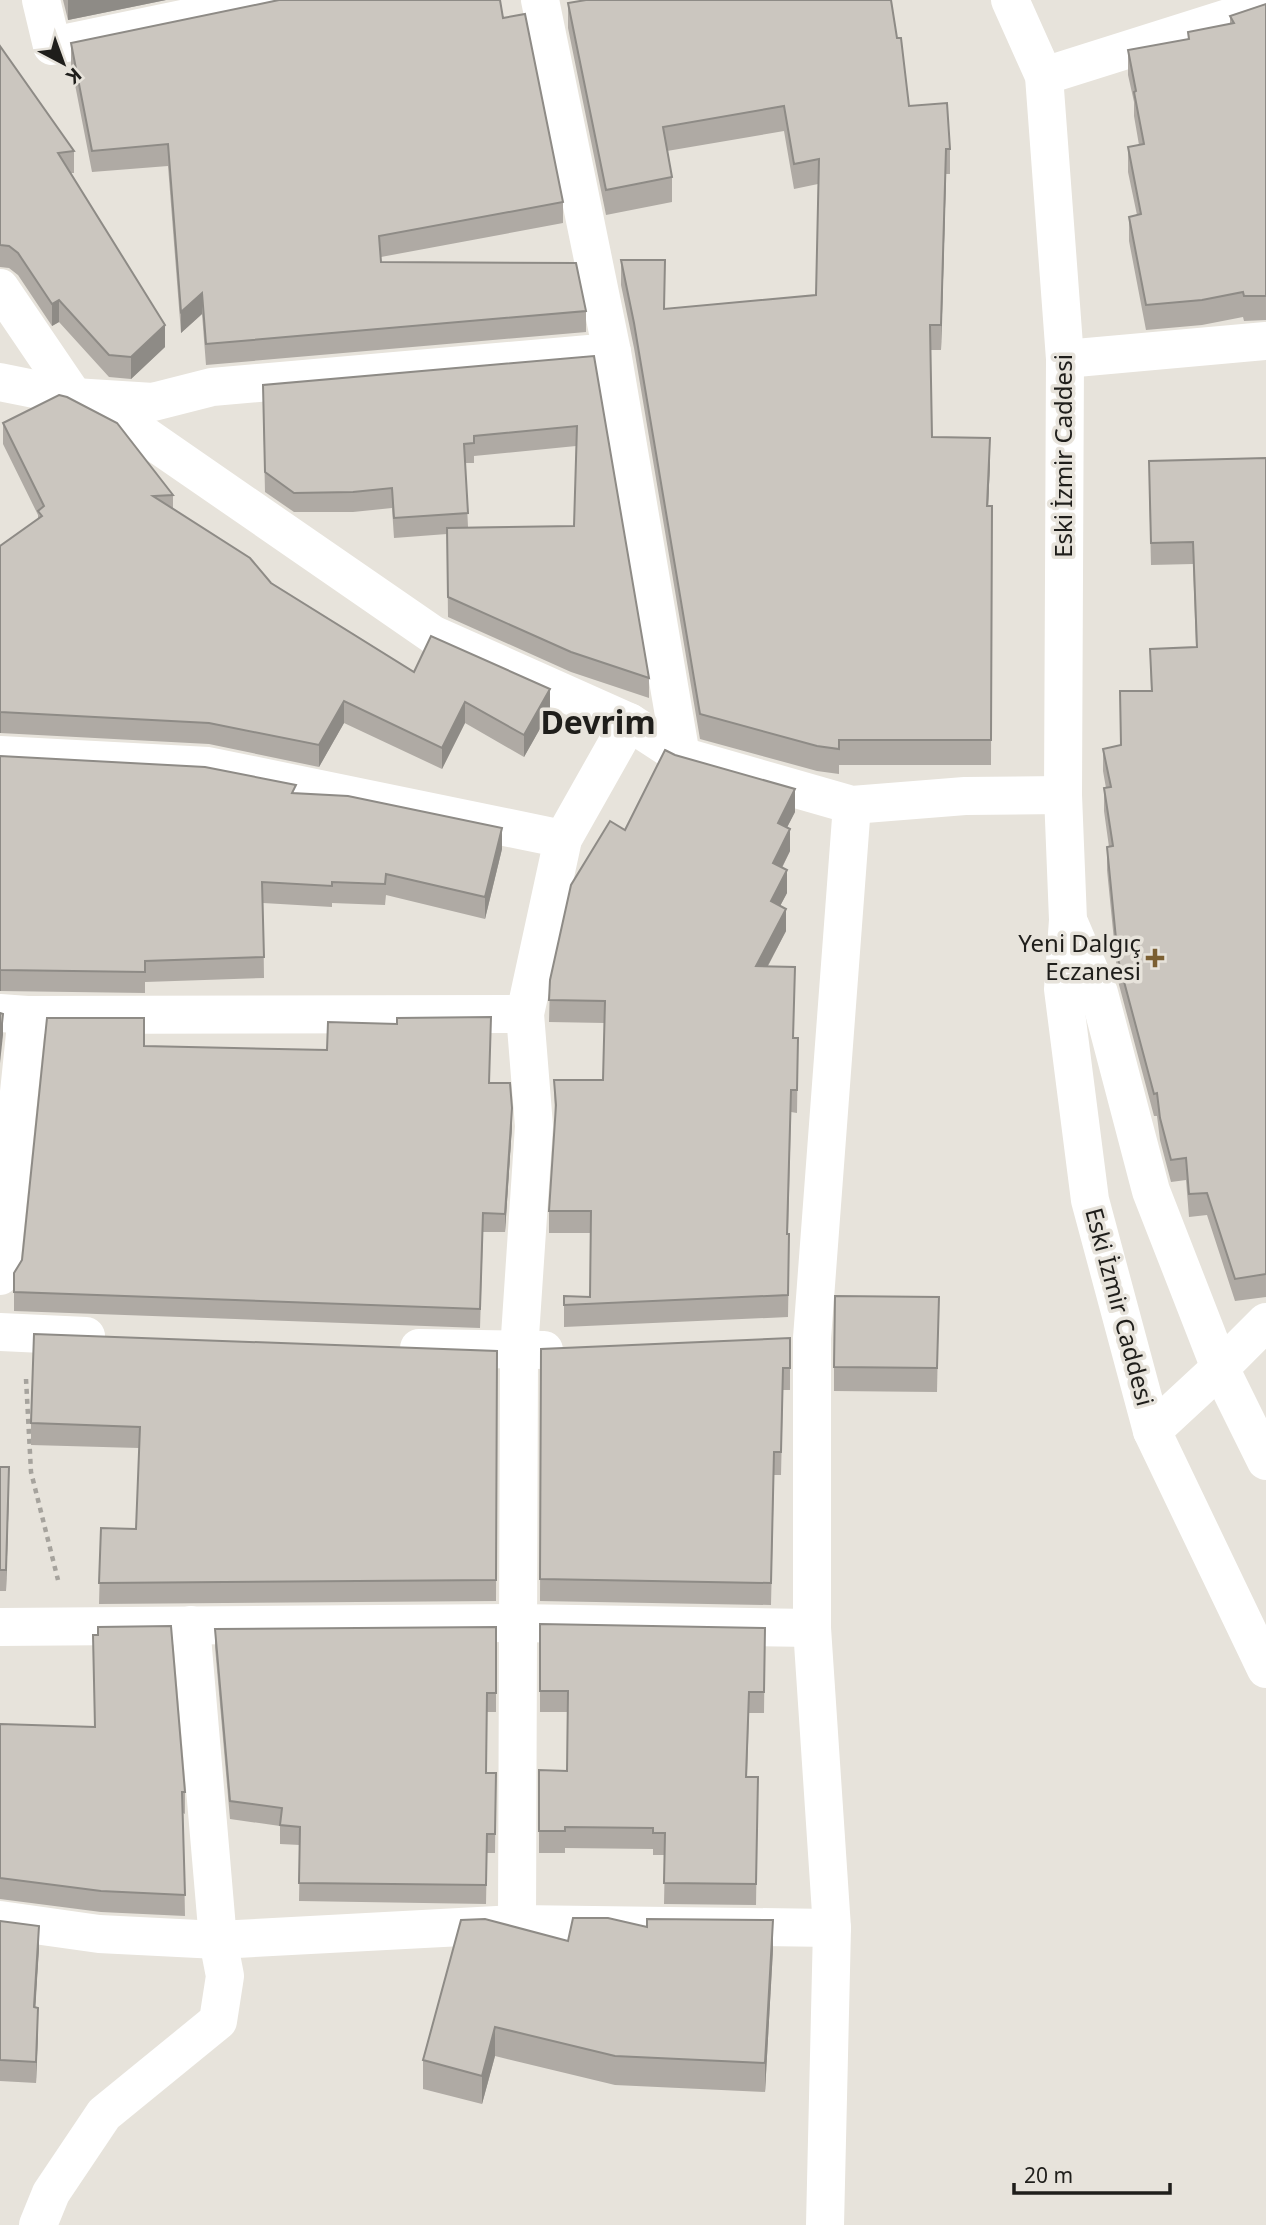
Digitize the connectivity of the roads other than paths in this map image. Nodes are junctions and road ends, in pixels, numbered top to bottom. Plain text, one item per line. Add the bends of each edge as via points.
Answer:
1 (41, 0) edge
2 (274, 0) edge
3 (540, 0) edge
4 (1010, 0) edge
5 (1266, 6) edge
6 (1044, 76) junction
7 (0, 288) edge
8 (1266, 341) edge
9 (612, 352) junction
10 (1065, 359) junction
11 (0, 382) edge
12 (74, 397) junction
13 (629, 722) junction
14 (0, 755) edge
15 (681, 756) junction
16 (1063, 795) junction
17 (852, 805) junction
18 (563, 839) junction
19 (1068, 920) junction
20 (14, 1014) edge
21 (525, 1014) junction
22 (0, 1276) edge
23 (1266, 1322) edge
24 (12, 1333) edge
25 (121, 1337) edge
26 (382, 1346) edge
27 (575, 1349) edge
28 (519, 1351) junction
29 (1220, 1368) junction
30 (1152, 1431) junction
31 (1266, 1461) edge
32 (519, 1623) junction
33 (191, 1625) junction
34 (0, 1627) edge
35 (812, 1628) junction
36 (1266, 1669) edge
37 (0, 1920) edge
38 (517, 1924) junction
39 (832, 1928) junction
40 (218, 1940) junction
41 (38, 2225) edge
42 (825, 2225) edge

1 - 2 street via 52,46
3 - 9 street
4 - 6 street, Eski İzmir Caddesi
5 - 6 street
6 - 10 street, Eski İzmir Caddesi
7 - 12 street
8 - 10 street
9 - 12 street via 212,387 153,402
9 - 15 street
10 - 16 street, Eski İzmir Caddesi
11 - 12 street
12 - 13 street via 138,431 432,634
13 - 15 street
13 - 18 street
14 - 18 street via 208,766
15 - 17 street
16 - 17 street via 965,796
16 - 19 street, Eski İzmir Caddesi
17 - 35 street via 798,1338
18 - 21 street
19 - 29 street, Eski İzmir Caddesi via 1100,993 1150,1191
19 - 30 street, Eski İzmir Caddesi via 1063,989 1090,1199
20 - 21 street
20 - 22 street
21 - 28 street via 534,1126
23 - 29 street
24 - 25 street
26 - 28 street
27 - 28 street
28 - 32 street
29 - 30 street
29 - 31 street, Eski İzmir Caddesi
30 - 36 street, Eski İzmir Caddesi
32 - 33 street
32 - 35 street
32 - 38 street
33 - 34 street
33 - 40 street
35 - 39 street
37 - 40 street via 99,1934
38 - 39 street
38 - 40 street
39 - 42 street
40 - 41 street via 225,1976 218,2021 104,2115 51,2193

